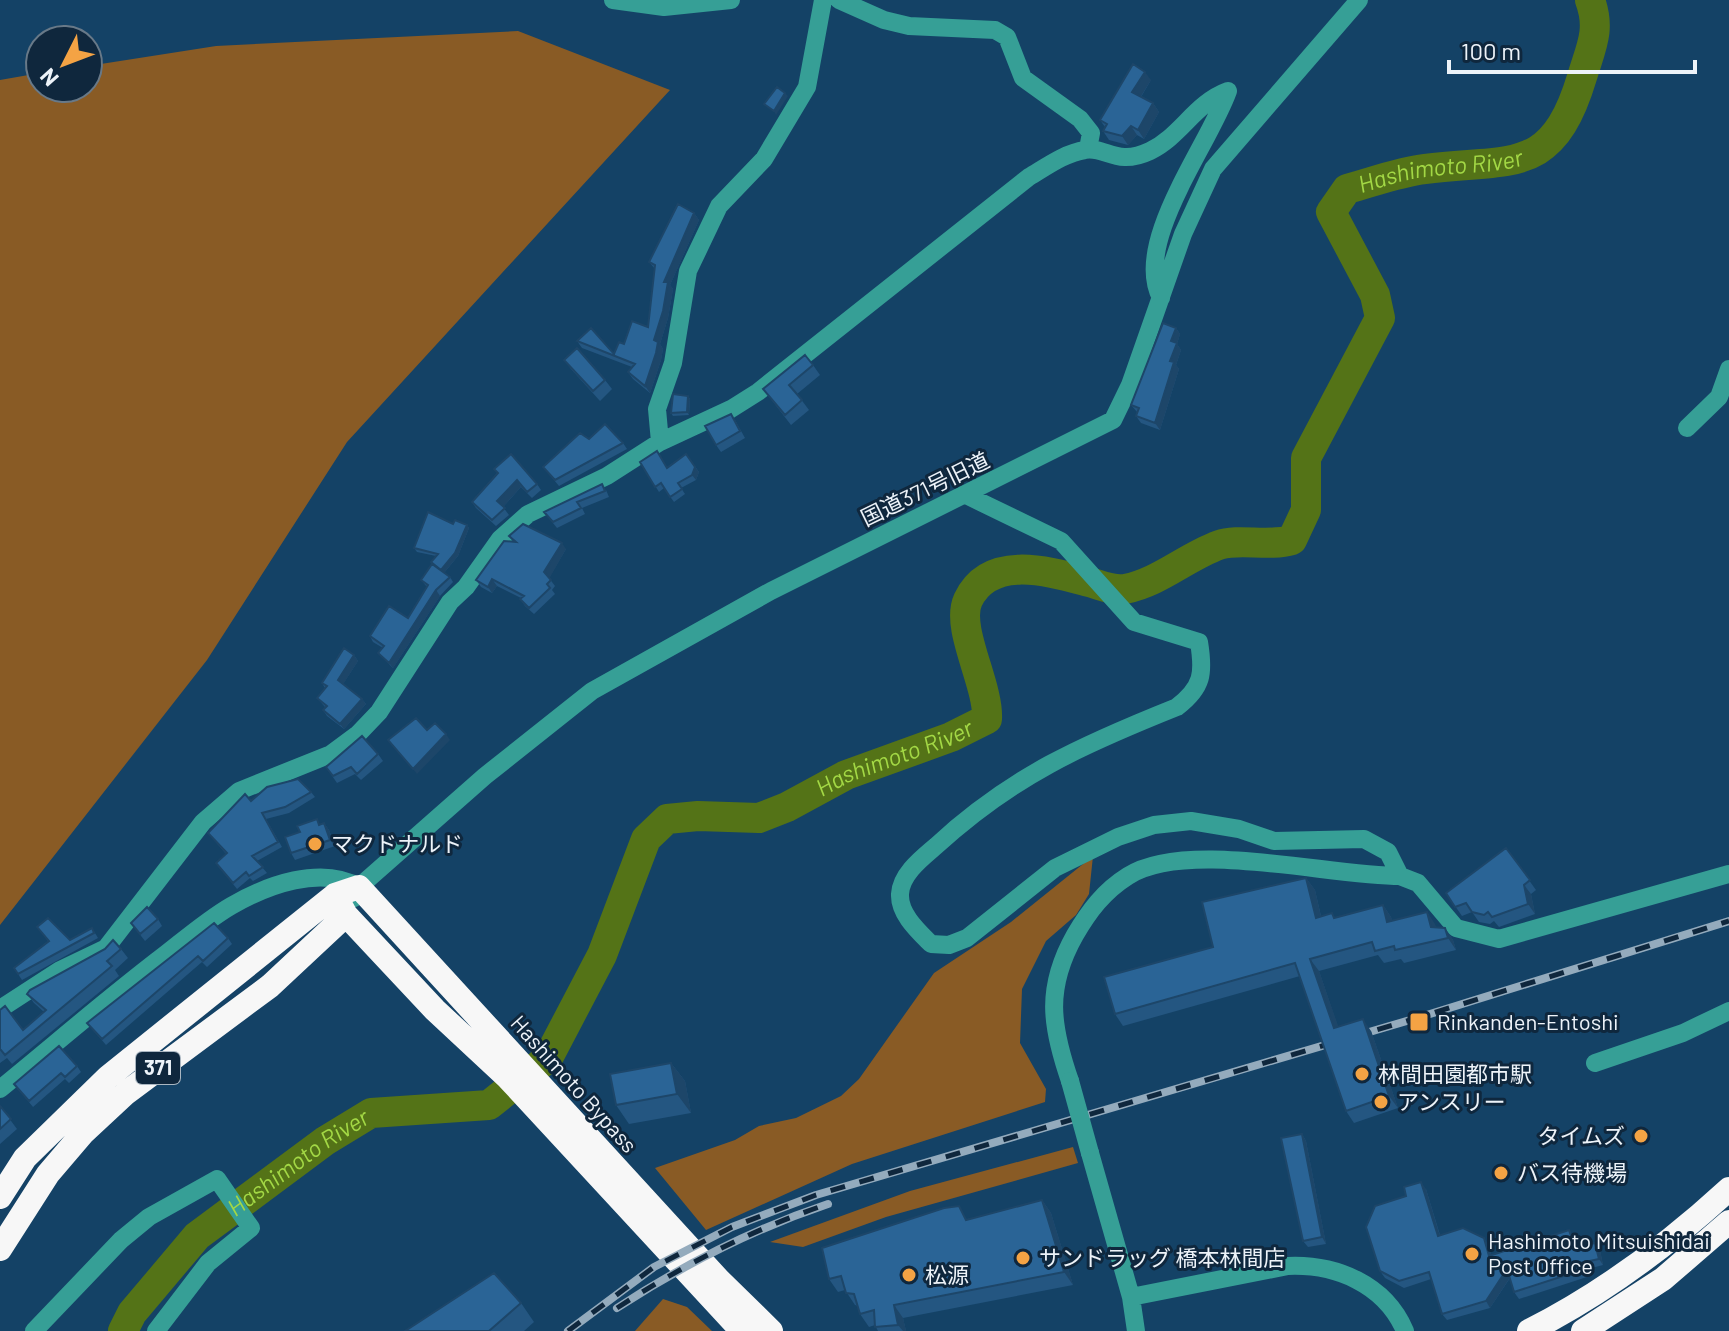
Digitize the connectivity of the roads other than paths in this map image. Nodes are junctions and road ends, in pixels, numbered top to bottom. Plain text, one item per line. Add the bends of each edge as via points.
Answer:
1 (613, 0) edge
2 (731, 0) edge
3 (823, 0) edge
4 (839, 0) edge
5 (1359, 0) edge
6 (1088, 149) junction
7 (1161, 298) junction
8 (1729, 369) edge
9 (1687, 428) dead end
10 (660, 442) junction
11 (968, 496) junction
12 (1729, 874) edge
13 (1400, 876) junction
14 (359, 887) junction
15 (341, 905) junction
16 (0, 1009) edge
17 (1729, 1011) edge
18 (1595, 1063) dead end
19 (0, 1089) edge
20 (610, 1176) junction
21 (1729, 1189) edge
22 (0, 1197) edge
23 (1729, 1222) edge
24 (0, 1249) edge
25 (1131, 1297) junction
26 (34, 1331) edge
27 (156, 1331) edge
28 (742, 1331) edge
29 (771, 1331) edge
30 (1136, 1331) edge
31 (1405, 1331) edge
32 (1529, 1331) edge
33 (1583, 1331) edge

1 - 2 street via 664,7
3 - 10 street via 807,87 764,159 719,206 688,271 673,363 657,409
4 - 6 street via 909,26 995,30 1007,37 1023,78 1091,133
5 - 7 street, 国道371号旧道 via 1213,169
6 - 7 street via 1118,158 1151,150 1208,98 1228,91 1166,220 1153,283
6 - 10 street via 1064,157 1006,193 758,392
7 - 11 street, 国道371号旧道 via 1113,420
8 - 9 street via 1719,397
10 - 16 street via 607,476 528,514 500,539 450,602 379,712 358,734 331,754 239,791 203,822 106,948
11 - 13 street via 1061,541 1134,622 1199,642 1203,670 1193,695 1177,707 1038,768 997,794 912,867 900,892 904,911 931,944 967,938 1055,868 1154,825 1191,821 1274,841 1364,839 1388,852
11 - 14 street, 国道371号旧道 via 771,591 592,691
12 - 13 street via 1499,939 1456,928 1418,883
13 - 25 street, bridge via 1171,861 1130,875 1099,899 1067,949 1052,1006 1056,1040
14 - 15 highway, 371
14 - 19 street via 328,876 299,880 230,906
14 - 20 highway, Hashimoto Bypass
15 - 20 highway, Hashimoto Bypass via 435,1010
15 - 22 highway, 371 via 108,1077 25,1158
15 - 24 highway, 371 via 270,986 126,1093 83,1133 48,1174
17 - 18 street
20 - 28 highway, Hashimoto Bypass
20 - 29 highway, Hashimoto Bypass
21 - 32 highway via 1607,1289
23 - 33 highway via 1663,1279
25 - 30 street
25 - 31 street via 1314,1265 1363,1283 1385,1300
26 - 27 street via 121,1240 149,1217 217,1179 251,1228 208,1263

